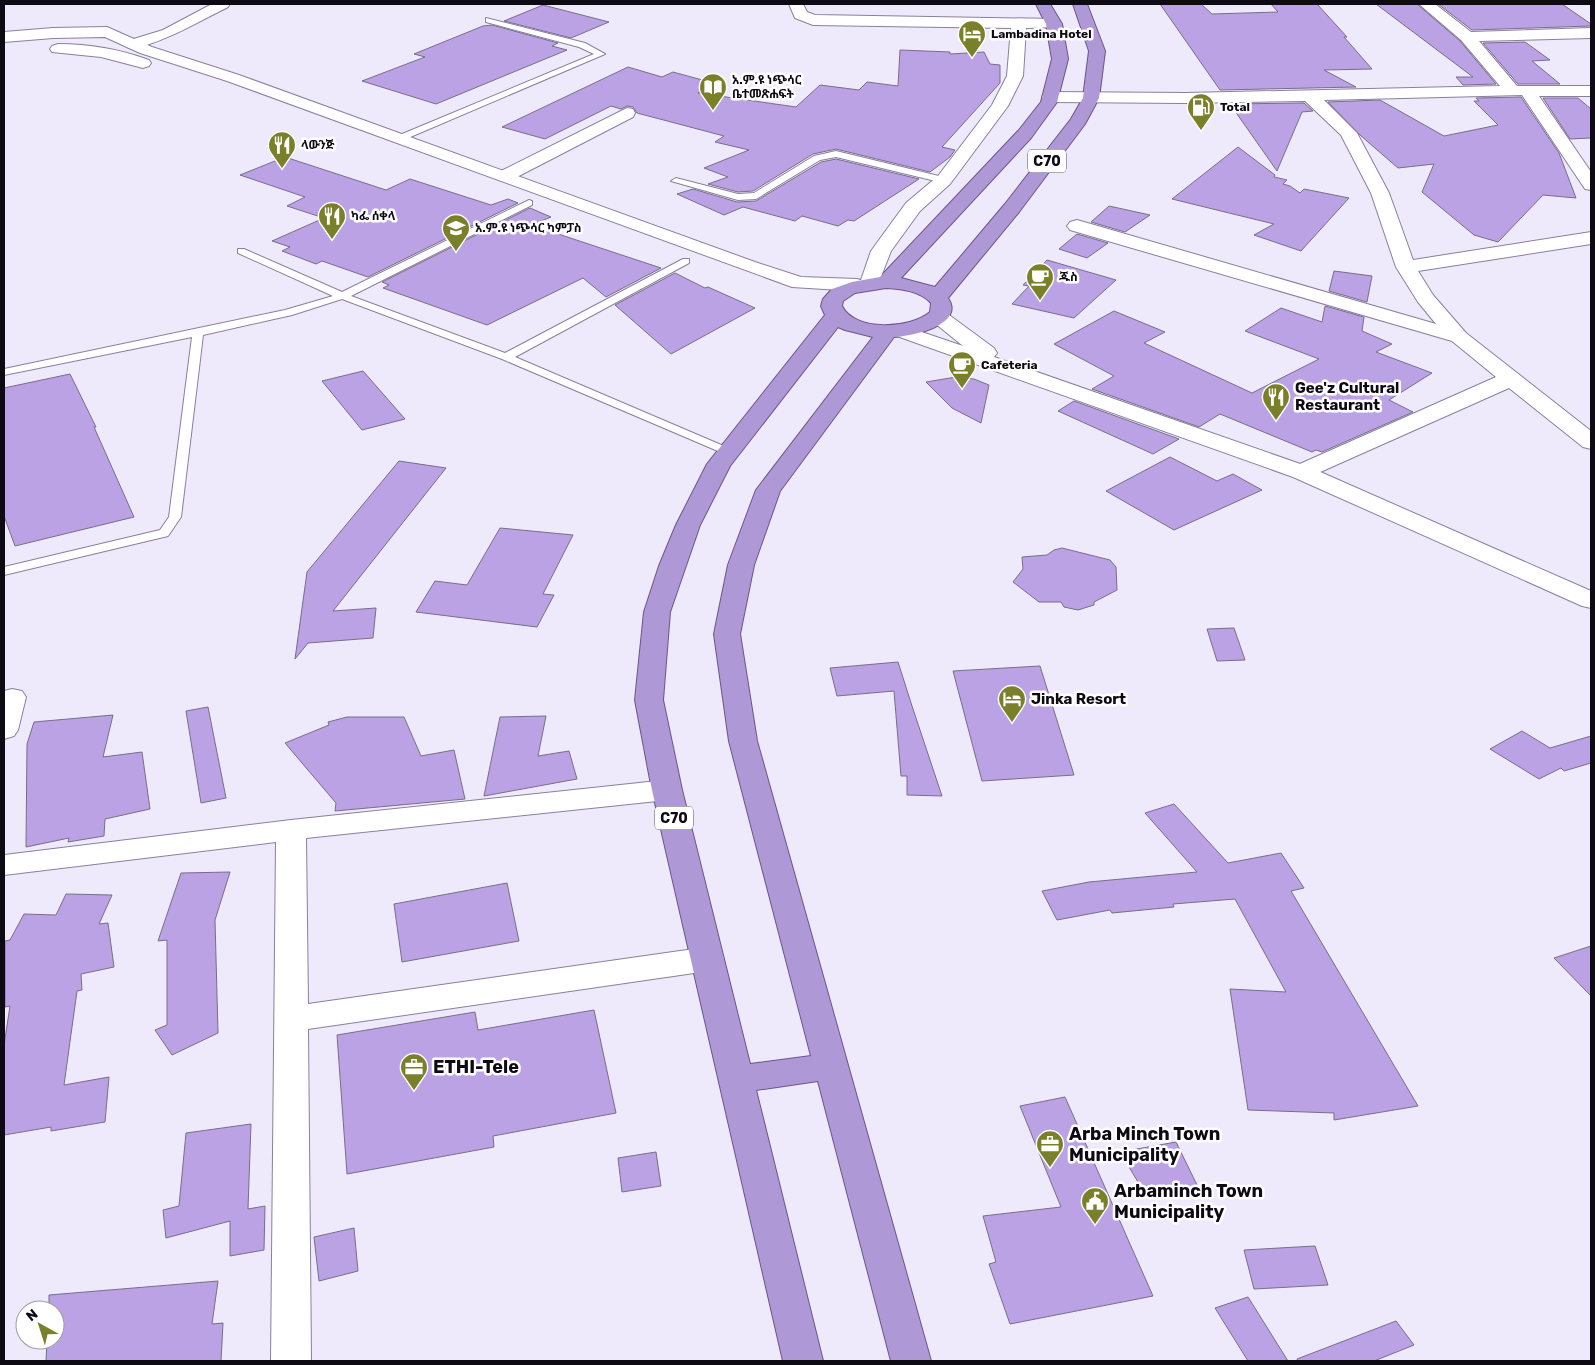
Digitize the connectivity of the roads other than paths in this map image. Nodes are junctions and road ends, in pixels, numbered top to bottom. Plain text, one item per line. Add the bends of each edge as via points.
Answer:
1 (223, 4) edge
2 (780, 4) edge
3 (1043, 4) edge
4 (1080, 4) edge
5 (1426, 4) edge
6 (796, 6) edge
7 (176, 10) dead end
8 (489, 20) dead end
9 (1019, 24) junction
10 (1054, 24) junction
11 (178, 26) junction
12 (1591, 33) edge
13 (4, 37) edge
14 (1467, 37) junction
15 (133, 44) junction
16 (4, 51) edge
17 (192, 81) dead end
18 (1519, 90) junction
19 (1591, 91) edge
20 (1050, 97) junction
21 (1311, 97) junction
22 (1091, 98) junction
23 (266, 108) dead end
24 (627, 113) dead end
25 (398, 139) junction
26 (505, 176) junction
27 (944, 180) junction
28 (676, 181) dead end
29 (1591, 185) edge
30 (529, 203) junction
31 (1077, 226) dead end
32 (1591, 238) edge
33 (241, 251) dead end
34 (686, 261) junction
35 (1406, 267) junction
36 (736, 280) dead end
37 (871, 284) junction
38 (761, 288) dead end
39 (342, 296) junction
40 (834, 307) junction
41 (938, 307) junction
42 (288, 313) joint
43 (894, 331) junction
44 (198, 334) junction
45 (1459, 337) junction
46 (506, 357) junction
47 (1007, 369) junction
48 (4, 372) edge
49 (1510, 379) junction
50 (1591, 442) edge
51 (729, 452) junction
52 (1301, 472) junction
53 (4, 571) edge
54 (1591, 600) edge
55 (12, 697) dead end
56 (4, 730) edge
57 (667, 790) junction
58 (291, 830) junction
59 (4, 866) edge
60 (708, 959) junction
61 (290, 1019) junction
62 (831, 1066) junction
63 (736, 1079) junction
64 (290, 1361) edge
65 (803, 1361) edge
66 (911, 1361) edge

1 - 11 street
2 - 6 street
3 - 10 highway, C70
4 - 22 highway, C70 via 1098,51
5 - 14 street
6 - 9 street via 800,16 814,20
7 - 11 street
8 - 25 lane via 582,45 601,54
9 - 10 street
9 - 27 street via 1015,76 1000,106
10 - 20 highway, C70 via 1060,59
11 - 15 street via 168,33
12 - 14 street
13 - 15 street via 107,32
14 - 18 street
15 - 25 street
16 - 17 street via 61,48 100,52 128,57
18 - 19 street
18 - 21 street
18 - 29 street
20 - 22 street
20 - 37 highway, C70 via 1025,134
21 - 22 street
21 - 35 street via 1348,133 1380,193
22 - 41 highway, C70 via 1079,120
23 - 30 street
24 - 26 street
25 - 26 street
26 - 37 street via 799,283
27 - 28 lane via 836,154 817,158 756,196 738,197
27 - 37 street via 913,207 881,250
30 - 34 street
30 - 39 lane
31 - 45 street
32 - 35 street
33 - 39 lane
34 - 36 street
34 - 46 lane
35 - 45 street via 1426,298
37 - 40 highway, C70 via 846,289
37 - 41 highway via 917,286 929,291
38 - 40 street
39 - 42 lane
39 - 46 lane
40 - 43 highway, C70 via 844,321 856,327
40 - 51 highway, C70
41 - 43 highway, C70 via 929,323
41 - 47 street
42 - 44 lane
43 - 47 street
43 - 62 highway via 768,490 741,565 727,634 743,741
44 - 48 lane
44 - 53 lane via 175,517 164,533
45 - 49 street
46 - 51 lane
47 - 52 street
49 - 50 street
49 - 52 street
51 - 57 highway, C70 via 719,464 688,525 657,612 649,700
52 - 54 street
55 - 56 street
57 - 58 street
57 - 60 highway, C70
58 - 59 street
58 - 61 street
60 - 61 street
60 - 63 highway, C70
61 - 64 street
62 - 63 highway
62 - 66 highway
63 - 65 highway, C70

